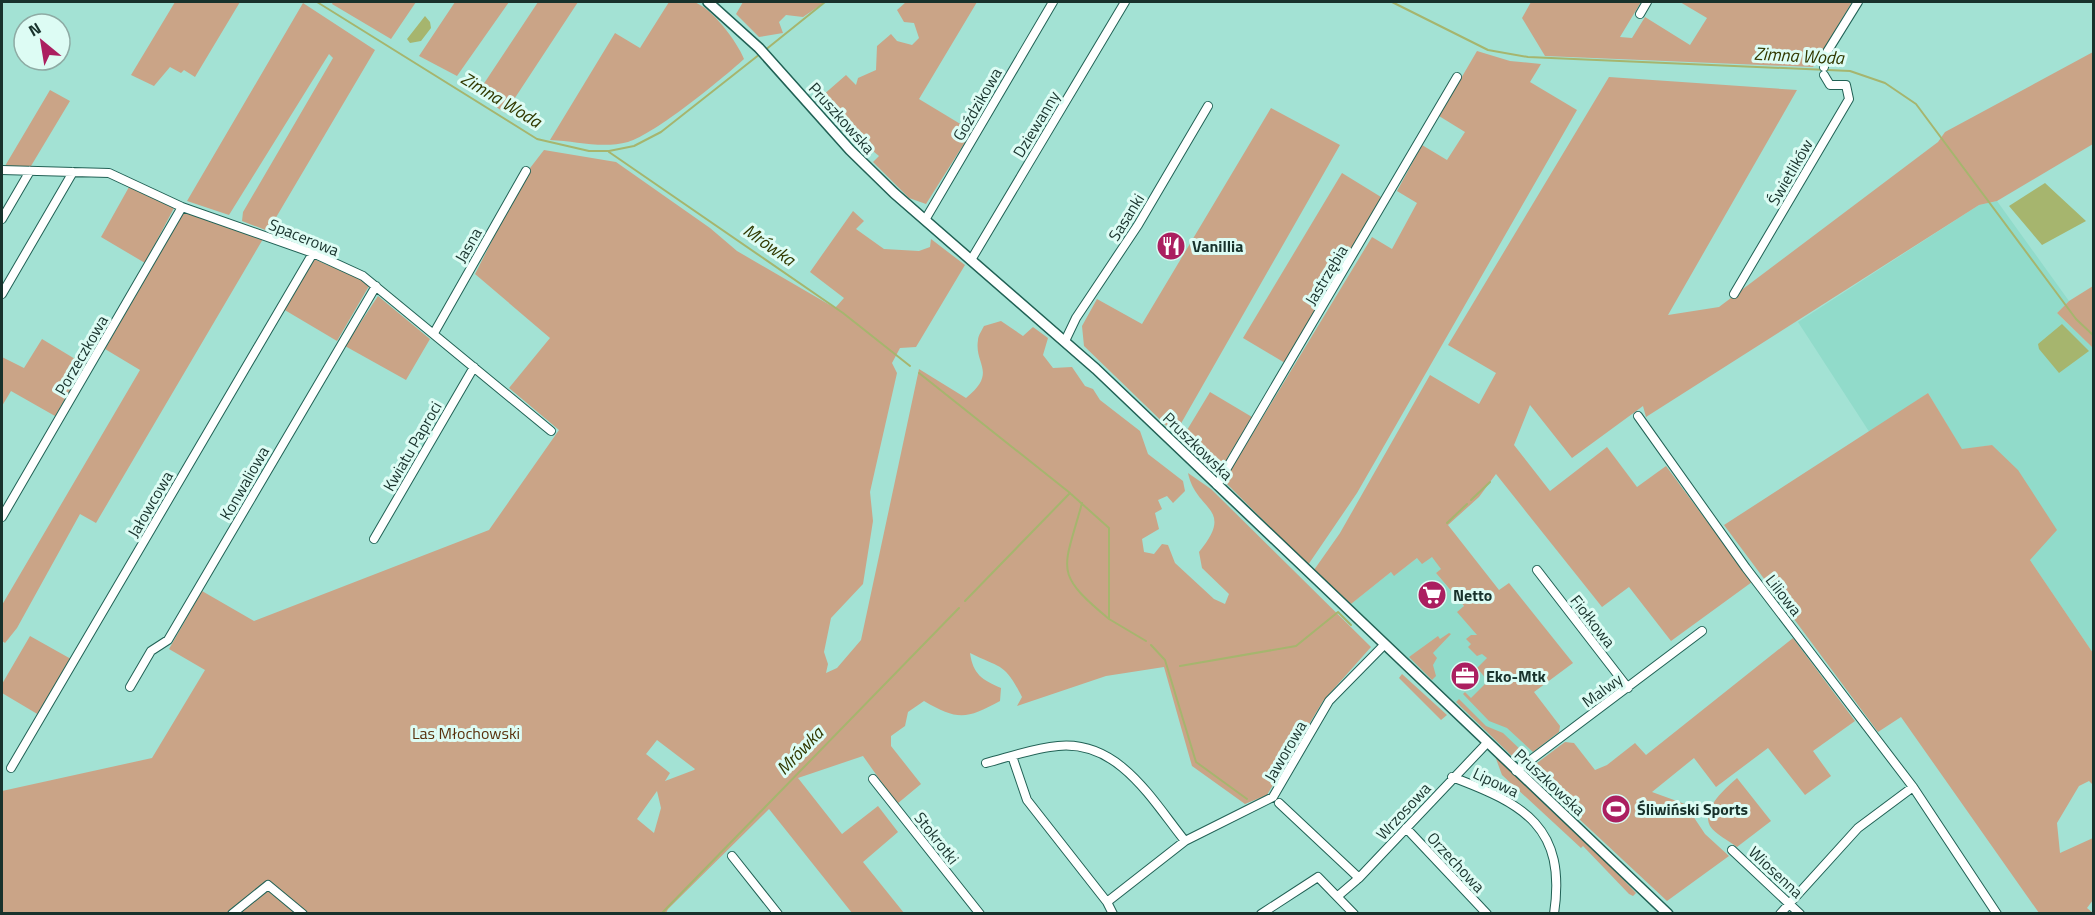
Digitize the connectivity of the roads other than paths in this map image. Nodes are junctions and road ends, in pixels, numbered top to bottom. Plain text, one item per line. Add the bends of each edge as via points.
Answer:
1 (708, 2) edge
2 (1053, 2) edge
3 (1125, 2) edge
4 (1647, 2) edge
5 (1858, 2) edge
6 (1640, 14) dead end
7 (1457, 77) dead end
8 (1208, 106) dead end
9 (2, 170) edge
10 (30, 171) junction
11 (526, 171) dead end
12 (73, 172) junction
13 (182, 207) junction
14 (2, 219) edge
15 (925, 220) junction
16 (313, 253) junction
17 (971, 260) junction
18 (376, 286) junction
19 (2, 294) edge
20 (1734, 294) dead end
21 (434, 333) junction
22 (1065, 340) junction
23 (474, 367) junction
24 (1638, 416) dead end
25 (551, 431) dead end
26 (1217, 485) junction
27 (2, 517) edge
28 (374, 539) dead end
29 (1537, 570) dead end
30 (1702, 631) dead end
31 (1384, 645) junction
32 (130, 687) dead end
33 (1628, 688) junction
34 (1487, 743) junction
35 (1012, 756) junction
36 (986, 763) dead end
37 (11, 768) dead end
38 (1516, 771) junction
39 (1452, 777) junction
40 (873, 779) dead end
41 (1913, 787) junction
42 (1279, 803) dead end
43 (1406, 828) junction
44 (1185, 841) junction
45 (1732, 850) dead end
46 (732, 856) dead end
47 (1359, 878) junction
48 (1338, 896) junction
49 (1107, 902) junction
50 (1790, 904) junction
51 (232, 914) edge
52 (303, 914) edge
53 (778, 914) edge
54 (980, 914) edge
55 (1113, 914) edge
56 (1261, 914) edge
57 (1354, 914) edge
58 (1487, 914) edge
59 (1554, 914) edge
60 (1668, 914) edge
61 (1780, 914) edge
62 (1800, 914) edge
63 (1997, 914) edge

1 - 15 street, Pruszkowska via 762,51 850,150
2 - 15 street, Goździkowa
3 - 17 street, Dziewanny
4 - 6 street
5 - 20 street, Świetlików via 1827,52 1824,71 1830,84 1846,86 1849,99
7 - 26 street, Jastrzębia
8 - 22 street, Sasanki
9 - 10 street, Spacerowa
10 - 12 street, Spacerowa
10 - 14 street
11 - 21 street, Jasna
12 - 13 street, Spacerowa via 109,173
12 - 19 street
13 - 16 street, Spacerowa
13 - 27 street, Porzeczkowa
15 - 17 street, Pruszkowska
16 - 18 street, Spacerowa
16 - 37 street, Jałowcowa
17 - 22 street, Pruszkowska
18 - 21 street, Spacerowa
18 - 32 street, Konwaliowa via 168,640 151,651
21 - 23 street, Spacerowa
22 - 26 street, Pruszkowska
23 - 25 street, Spacerowa
23 - 28 street, Kwiatu Paproci
24 - 41 street, Liliowa via 1746,568
26 - 31 street, Pruszkowska
29 - 33 street, Fiołkowa
30 - 33 street, Malwy
31 - 34 street, Pruszkowska
31 - 44 street, Jaworowa via 1329,701 1273,796
33 - 38 street, Malwy
34 - 38 street, Pruszkowska
34 - 39 street, Wrzosowa
35 - 36 street
35 - 44 street via 1061,746 1086,748 1109,757 1130,772
35 - 49 street via 1027,800
38 - 60 street, Pruszkowska
39 - 43 street, Wrzosowa
39 - 59 street, Lipowa via 1499,794 1523,810 1540,829 1552,854 1558,885
40 - 54 street, Stokrotki
41 - 50 street via 1858,828
41 - 63 street, Liliowa
42 - 47 street, Jaworowa
43 - 47 street, Wrzosowa
43 - 58 street, Orzechowa
44 - 49 street, Jaworowa
45 - 50 street, Wiosenna
46 - 53 street
47 - 48 street, Wrzosowa
48 - 56 street via 1318,877
48 - 57 street
49 - 55 street
50 - 61 street
50 - 62 street, Wiosenna
51 - 52 street via 268,885

